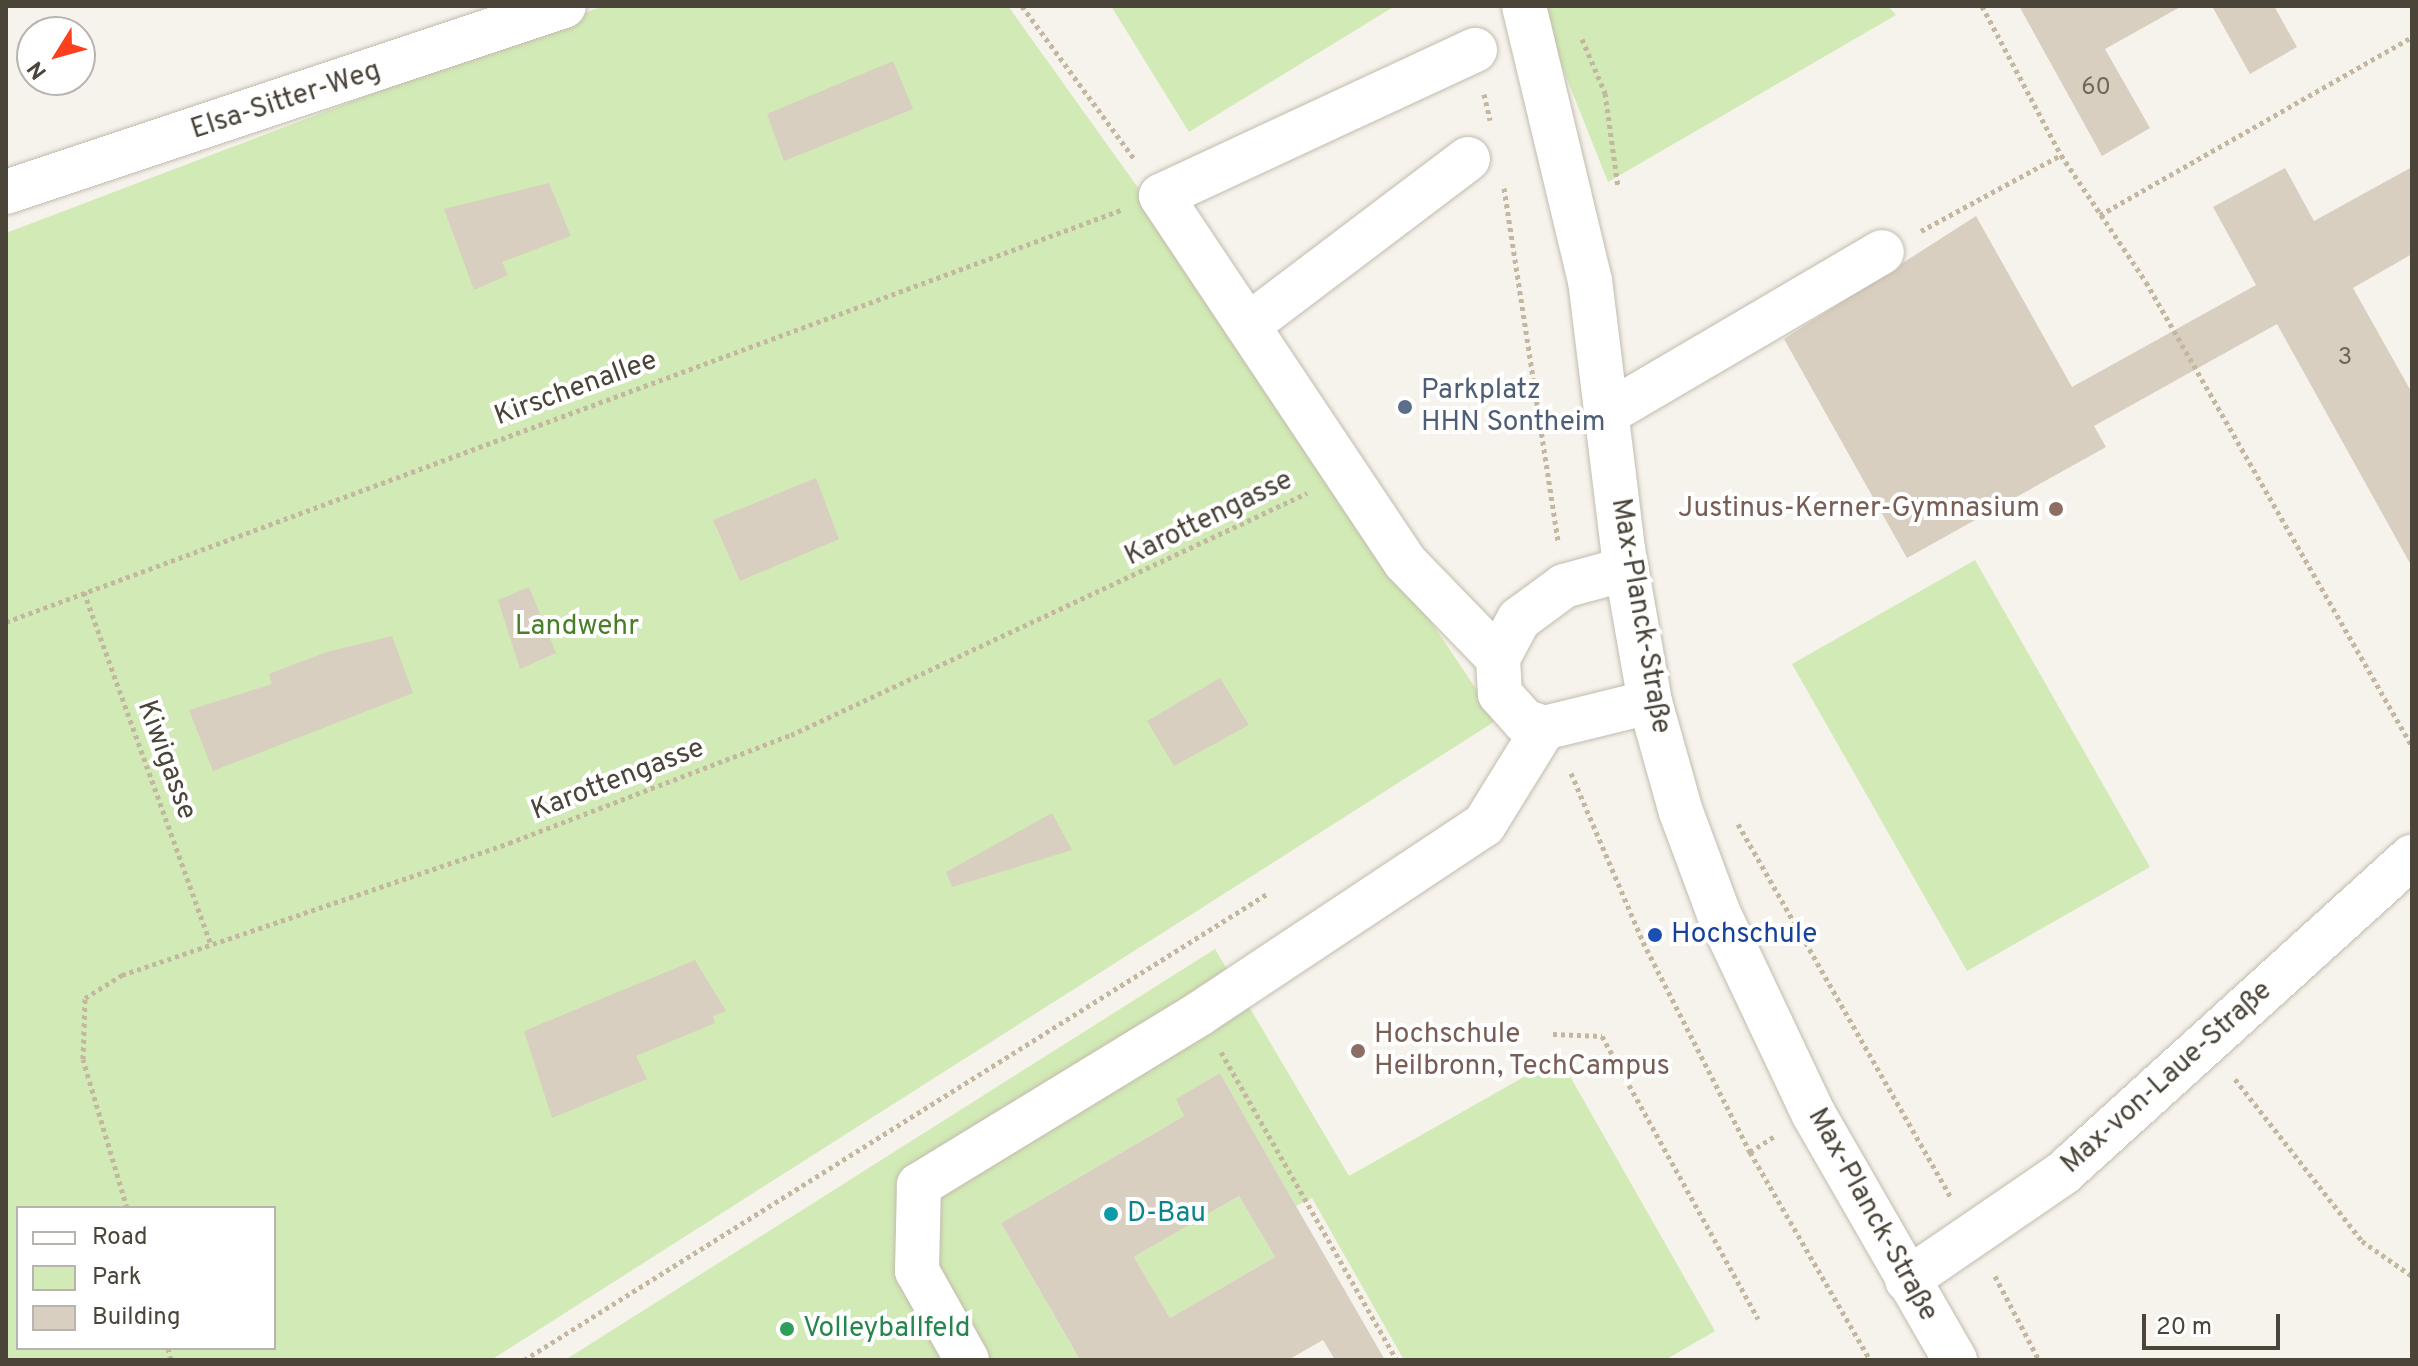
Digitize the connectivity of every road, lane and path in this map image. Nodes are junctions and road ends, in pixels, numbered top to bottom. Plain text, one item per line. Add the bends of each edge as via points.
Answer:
1 (564, 6) edge
2 (1022, 6) edge
3 (1524, 6) edge
4 (1982, 6) edge
5 (1581, 35) dead end
6 (2412, 37) edge
7 (1475, 50) joint
8 (1487, 153) junction
9 (2061, 155) junction
10 (6, 192) edge
11 (1161, 196) junction
12 (1620, 197) dead end
13 (2100, 215) junction
14 (1882, 252) joint
15 (1251, 323) junction
16 (1611, 411) junction
17 (1348, 473) junction
18 (1626, 569) junction
19 (1564, 586) junction
20 (84, 592) junction
21 (6, 622) edge
22 (1498, 658) junction
23 (1650, 702) junction
24 (1549, 728) junction
25 (2412, 746) edge
26 (1733, 816) dead end
27 (2412, 857) edge
28 (1267, 894) dead end
29 (210, 942) junction
30 (1199, 1014) junction
31 (1553, 1034) dead end
32 (2207, 1043) junction
33 (126, 1206) edge
34 (1973, 1236) junction
35 (2412, 1276) edge
36 (1907, 1280) junction
37 (1758, 1319) dead end
38 (524, 1360) edge
39 (967, 1360) edge
40 (1397, 1360) edge
41 (1870, 1360) edge
42 (1955, 1360) edge
43 (2039, 1360) edge

1 - 10 street, Elsa-Sitter-Weg
2 - 11 path
3 - 16 street, Max-Planck-Straße via 1590,280
4 - 9 path
5 - 12 path via 1605,93
6 - 13 path
7 - 8 path
7 - 11 street
8 - 15 street
8 - 19 path
9 - 13 path
9 - 14 path
11 - 15 street
11 - 20 path, Kirschenallee
13 - 25 path
14 - 16 street
15 - 17 street
16 - 18 street, Max-Planck-Straße
17 - 22 street via 1405,562
17 - 29 path, Karottengasse via 791,735 509,843
18 - 19 street
18 - 23 street, Max-Planck-Straße
19 - 22 street via 1519,619
20 - 21 path, Kirschenallee
20 - 29 path, Kiwigasse
22 - 24 street via 1500,694 1524,721
23 - 24 street
23 - 36 street, Max-Planck-Straße via 1719,914 1813,1113
24 - 30 street via 1484,825
24 - 41 path via 1643,942 1750,1152
26 - 34 path
27 - 32 street, Max-von-Laue-Straße
28 - 38 path
29 - 33 path, Karottengasse via 122,975 85,998 83,1059
30 - 39 street via 919,1185 917,1271
30 - 40 path
31 - 37 path via 1602,1036
32 - 34 street, Max-von-Laue-Straße via 2063,1173
32 - 35 path via 2362,1241
34 - 36 street, Max-von-Laue-Straße
34 - 43 path
36 - 42 street, Max-Planck-Straße

